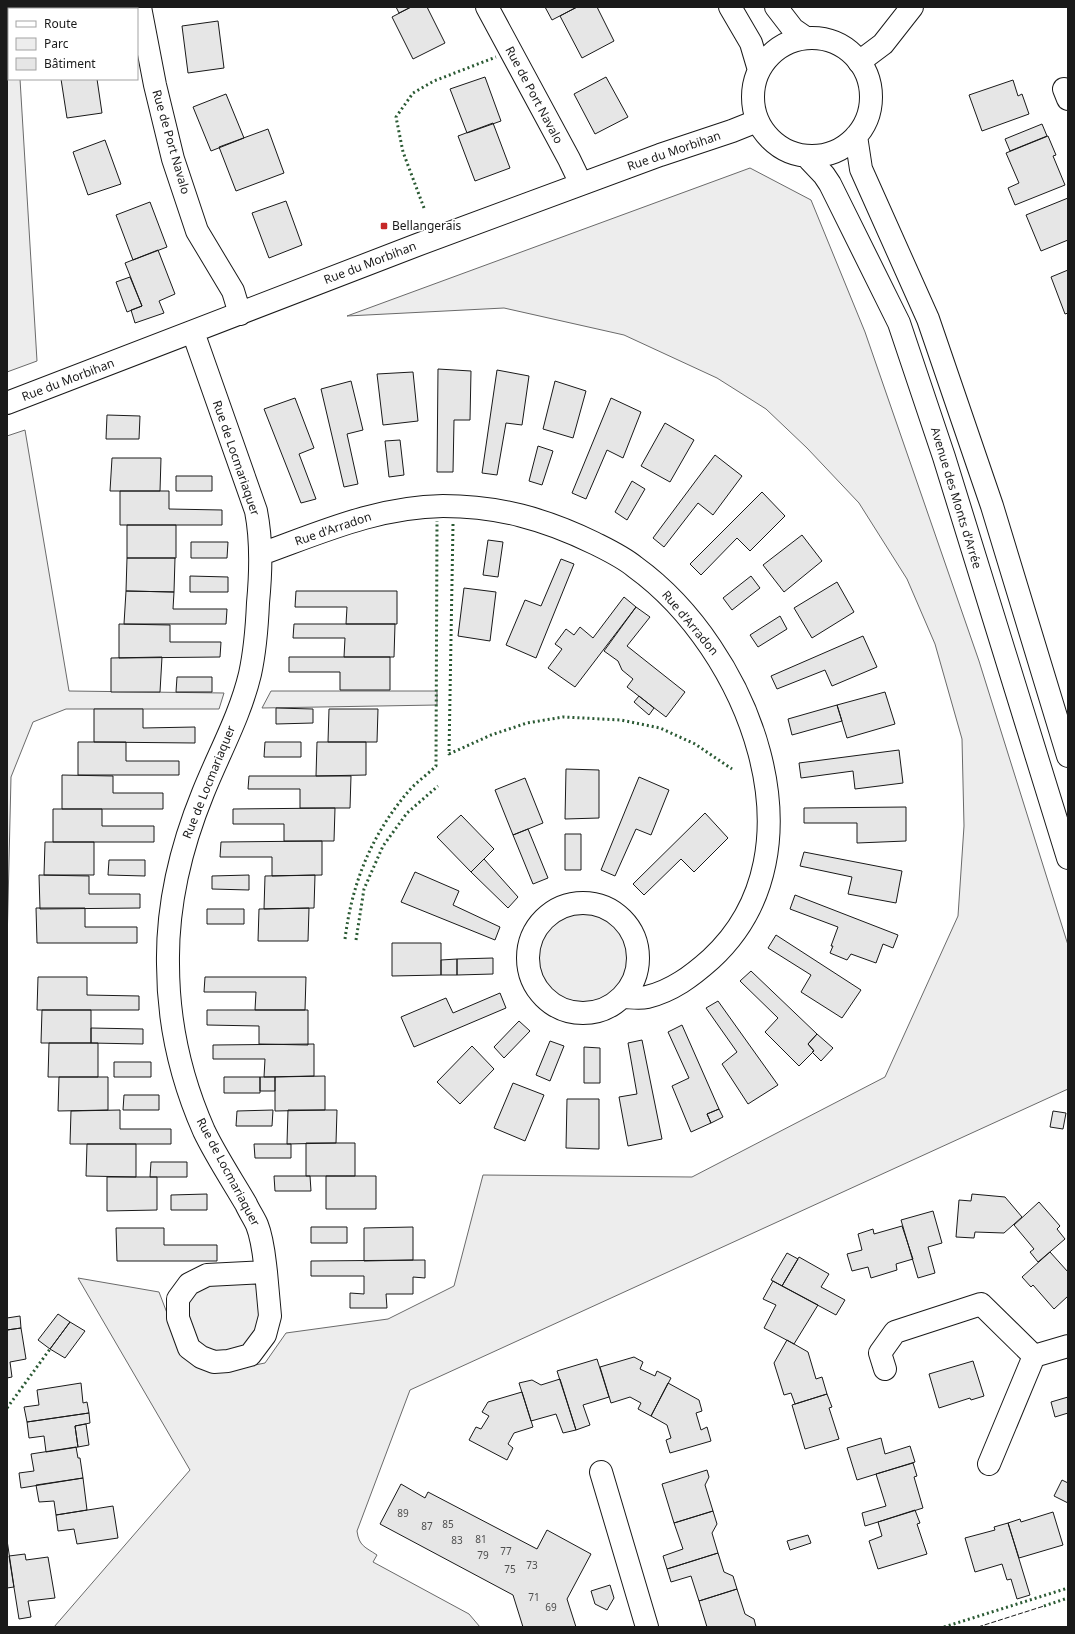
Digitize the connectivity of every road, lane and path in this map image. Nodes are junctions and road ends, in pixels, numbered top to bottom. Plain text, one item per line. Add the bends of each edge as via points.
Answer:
1 (140, 7) edge
2 (487, 7) edge
3 (730, 7) edge
4 (776, 7) edge
5 (912, 7) edge
6 (806, 38) junction
7 (859, 62) junction
8 (759, 70) junction
9 (757, 121) junction
10 (856, 136) junction
11 (806, 156) junction
12 (581, 184) junction
13 (240, 314) junction
14 (193, 332) junction
15 (7, 403) edge
16 (261, 554) junction
17 (1068, 756) edge
18 (1068, 858) edge
19 (623, 997) junction
20 (266, 1272) junction
21 (1068, 1346) edge
22 (1034, 1356) junction
23 (885, 1369) dead end
24 (990, 1464) dead end
25 (601, 1472) dead end
26 (647, 1627) edge

1 - 13 street, Rue de Port Navalo via 173,159 197,231 232,291
2 - 12 street, Rue de Port Navalo
3 - 8 street via 751,43
4 - 6 street via 793,29
5 - 7 street via 883,44
6 - 7 street via 821,39 835,44 848,51
6 - 8 street via 779,48
7 - 10 street via 870,86 870,99 869,113
8 - 9 street via 752,95
9 - 11 street via 763,132 782,149
9 - 12 street, Rue du Morbihan
10 - 11 street via 843,147 828,154
10 - 17 street via 861,169 928,319 987,491
11 - 18 street, Avenue des Monts d'Arrée via 830,184 899,322 944,457
12 - 13 street, Rue du Morbihan
13 - 14 street, Rue du Morbihan
14 - 15 street, Rue du Morbihan
14 - 16 street, Rue de Locmariaquer via 256,511
16 - 19 street, Rue d'Arradon via 356,519 385,512 442,506 514,512 563,528 635,566 671,598 706,639 720,658 745,708 762,764 769,830 761,880 749,911 737,930 719,952 698,971 674,987 645,998
16 - 20 street, Rue de Locmariaquer via 257,630 250,675 230,733 187,835 177,873 170,919 168,962 170,1003 181,1066 189,1093 205,1132 257,1224 264,1248
19 - 19 street via 607,1009 588,1013 569,1012 552,1004 538,990 530,973 528,954 533,935 544,919 560,908 578,903 598,904 615,912 629,926 637,943 639,962 634,982
20 - 20 street, Rue de Locmariaquer via 207,1275 189,1284 178,1299 178,1318 189,1348 214,1362 250,1355 265,1335 270,1316
21 - 22 street
22 - 23 street via 981,1304 895,1332 880,1353
22 - 24 street
25 - 26 street

